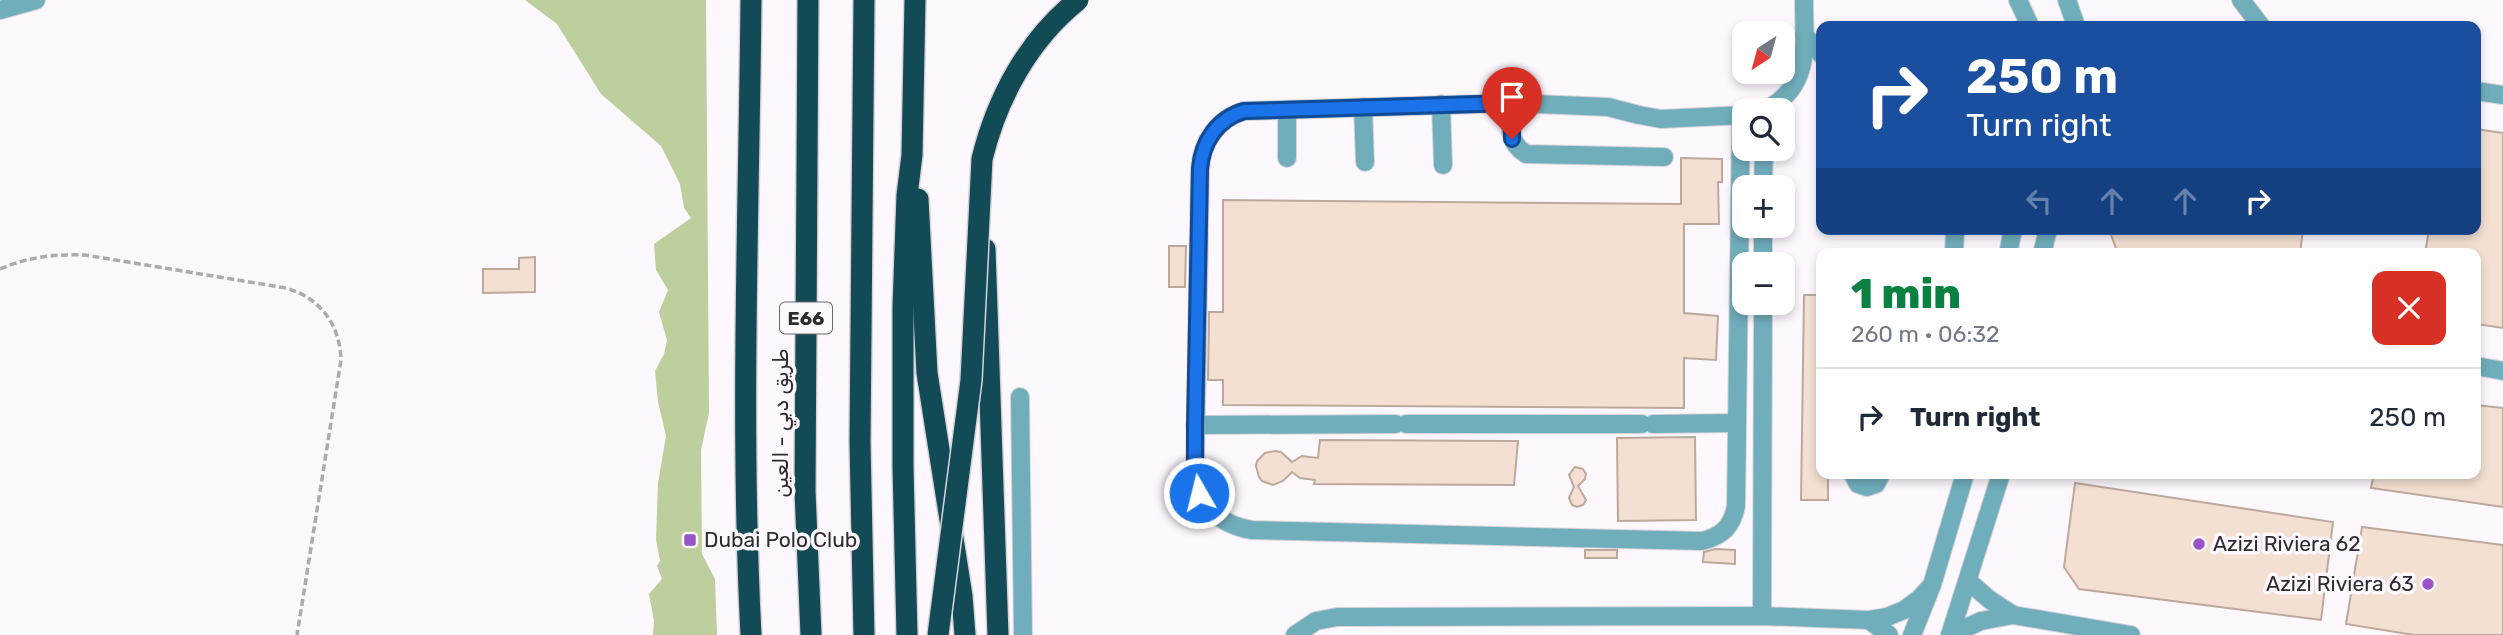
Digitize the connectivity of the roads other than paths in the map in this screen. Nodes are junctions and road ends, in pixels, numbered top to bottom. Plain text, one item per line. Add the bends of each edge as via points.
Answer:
1 (36, 0) edge
2 (751, 0) edge
3 (808, 0) edge
4 (864, 0) edge
5 (915, 0) edge
6 (1078, 0) edge
7 (1804, 0) edge
8 (2018, 0) edge
9 (2067, 0) edge
10 (2241, 0) edge
11 (0, 10) edge
12 (2027, 21) edge
13 (2074, 21) edge
14 (2257, 21) edge
15 (1804, 34) junction
16 (1816, 48) edge
17 (2481, 92) edge
18 (2503, 95) edge
19 (1784, 98) edge
20 (1512, 103) junction
21 (1441, 104) junction
22 (1363, 107) junction
23 (1287, 110) junction
24 (1732, 116) edge
25 (912, 155) junction
26 (1664, 157) dead end
27 (1287, 158) dead end
28 (1742, 161) edge
29 (1365, 162) dead end
30 (1443, 165) dead end
31 (980, 214) junction
32 (1763, 315) edge
33 (2481, 367) edge
34 (2503, 370) edge
35 (1020, 397) dead end
36 (1737, 423) junction
37 (1195, 425) junction
38 (1856, 479) edge
39 (1878, 479) edge
40 (1964, 479) edge
41 (1999, 479) edge
42 (1968, 581) junction
43 (1932, 585) junction
44 (2013, 615) junction
45 (1762, 616) junction
46 (1868, 620) junction
47 (751, 635) edge
48 (811, 635) edge
49 (864, 635) edge
50 (907, 635) edge
51 (938, 635) edge
52 (965, 635) edge
53 (998, 635) edge
54 (1023, 635) edge
55 (1295, 635) edge
56 (1889, 635) edge
57 (1912, 635) edge
58 (1950, 635) edge
59 (2132, 635) edge

1 - 11 street
2 - 47 highway via 747,373
3 - 48 highway, طريق دبي - العين / E66 via 805,491
4 - 49 highway, E66 via 860,414
5 - 25 highway
6 - 31 highway, bridge via 1034,46 1000,102 982,159
7 - 15 street
8 - 12 street
9 - 13 street
10 - 14 street
15 - 16 street
15 - 19 street via 1795,88
17 - 18 street
20 - 21 street
20 - 24 street via 1608,107 1661,119
20 - 26 street via 1512,139 1526,154
21 - 22 street
21 - 30 street
22 - 23 street
22 - 29 street
23 - 27 street
23 - 37 street via 1234,114 1216,128 1204,147
25 - 50 highway via 903,307
25 - 52 highway via 920,211 927,373
28 - 36 street
31 - 51 highway, bridge via 971,380
31 - 53 highway, bridge via 986,258
32 - 45 street
33 - 34 street
35 - 54 street
36 - 37 street
36 - 37 street via 1734,519 1715,538 1702,541 1241,528 1221,519 1199,493
38 - 39 street via 1867,487
40 - 43 street
41 - 42 street
42 - 44 street
42 - 58 street
43 - 46 street via 1904,610
43 - 57 street
44 - 58 street via 1980,621
44 - 59 street
45 - 46 street
45 - 55 street via 1337,617 1316,621
46 - 56 street

